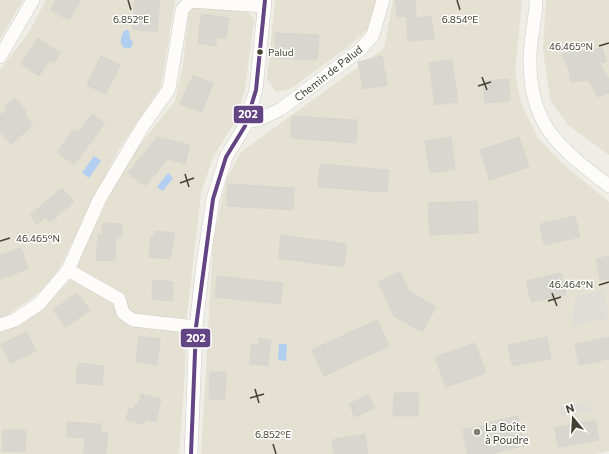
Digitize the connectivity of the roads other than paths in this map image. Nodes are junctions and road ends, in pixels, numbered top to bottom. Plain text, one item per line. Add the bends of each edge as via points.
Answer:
1 (34, 0) edge
2 (383, 0) edge
3 (536, 0) edge
4 (265, 3) edge
5 (0, 57) edge
6 (247, 121) junction
7 (609, 186) edge
8 (68, 270) junction
9 (0, 325) edge
10 (196, 327) junction
11 (191, 454) edge

1 - 5 street
2 - 6 street, Chemin de Palud via 373,35 360,50 282,109 258,120
3 - 7 street via 530,84 543,125 565,150
4 - 6 street via 259,77
4 - 8 street via 190,1 182,10 169,88 135,138 99,200
6 - 10 street via 226,157 213,199
8 - 9 street via 39,304 15,320
8 - 10 street via 119,299 123,312 133,320
10 - 11 street

